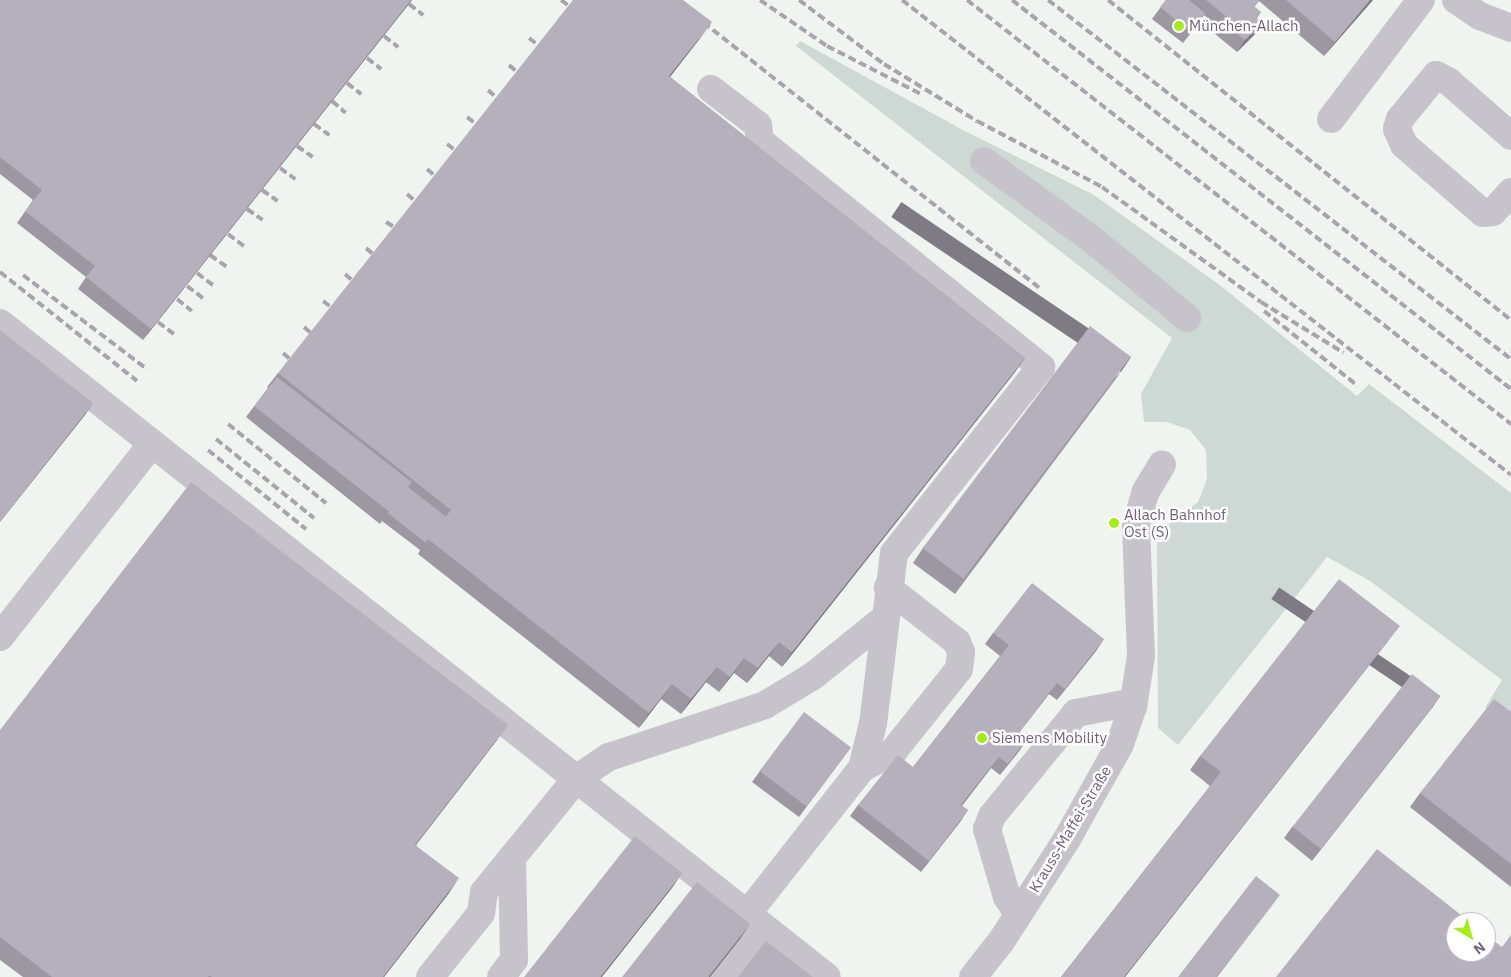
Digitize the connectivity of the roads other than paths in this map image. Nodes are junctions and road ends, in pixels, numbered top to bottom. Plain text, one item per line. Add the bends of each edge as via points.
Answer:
1 (1421, 0) edge
2 (1456, 0) edge
3 (1511, 28) edge
4 (711, 88) dead end
5 (1332, 119) dead end
6 (1511, 136) edge
7 (984, 161) dead end
8 (1511, 192) edge
9 (1187, 318) dead end
10 (0, 323) edge
11 (152, 444) junction
12 (1162, 464) dead end
13 (888, 588) junction
14 (884, 619) junction
15 (0, 637) edge
16 (1134, 702) junction
17 (862, 768) junction
18 (576, 779) junction
19 (512, 858) junction
20 (1018, 914) junction
21 (755, 921) junction
22 (430, 977) edge
23 (501, 977) edge
24 (723, 977) edge
25 (827, 977) edge
26 (973, 977) edge

1 - 5 street
2 - 3 street via 1480,16
4 - 13 street via 758,125 760,141 1041,367 894,553
6 - 8 street via 1448,81 1436,75 1400,119 1397,129 1404,145 1484,213 1493,212
7 - 9 street via 1094,240
10 - 11 street
11 - 15 street
11 - 18 street
12 - 16 street, Krauss-Maffei-Straße via 1146,491 1136,525 1141,656
13 - 14 street
13 - 17 street via 958,642 960,668 892,753
14 - 17 street via 873,723
14 - 18 street via 813,676 765,705 608,757
16 - 20 street, Krauss-Maffei-Straße via 1120,744 1067,839
16 - 20 street via 1076,713 992,816 987,829 1007,897
17 - 21 street
18 - 19 street
18 - 21 street
19 - 22 street via 484,892 481,913
19 - 23 street via 514,960
20 - 26 street, Krauss-Maffei-Straße
21 - 24 street
21 - 25 street

